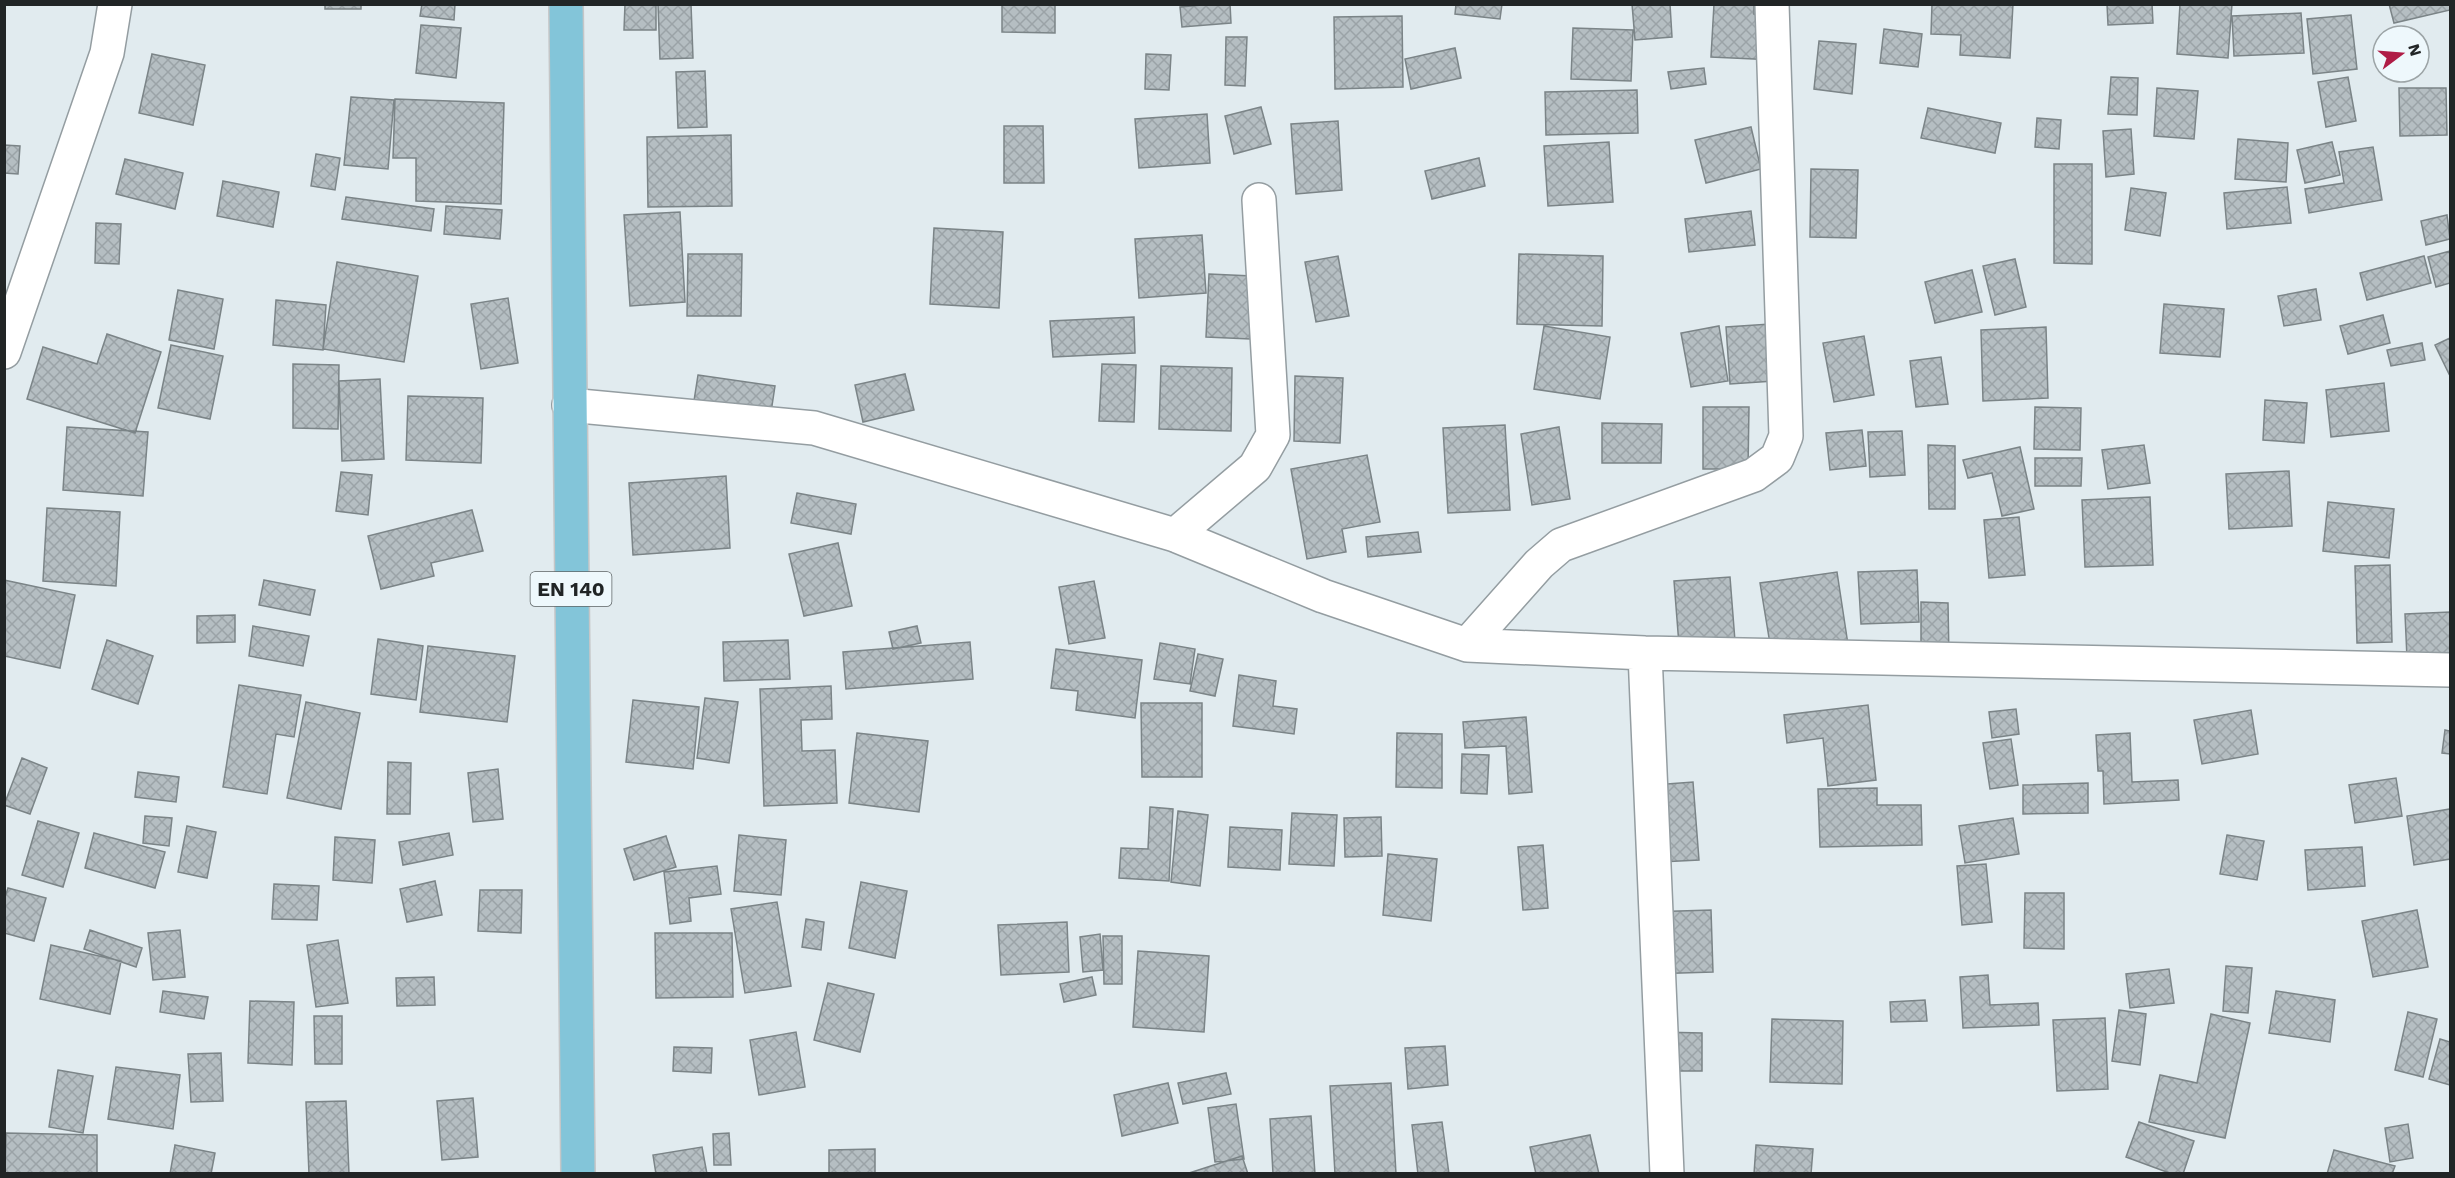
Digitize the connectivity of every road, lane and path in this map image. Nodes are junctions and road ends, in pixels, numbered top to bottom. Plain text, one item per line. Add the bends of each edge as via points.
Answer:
1 (115, 4) edge
2 (566, 4) edge
3 (1772, 4) edge
4 (1258, 200) dead end
5 (4, 352) edge
6 (569, 405) junction
7 (1175, 535) junction
8 (1467, 645) junction
9 (1646, 653) junction
10 (2451, 670) edge
11 (578, 1173) edge
12 (1667, 1173) edge

1 - 5 street via 107,53
2 - 6 main road, EN 140
3 - 8 street via 1786,436 1777,458 1754,474 1561,545 1539,564
4 - 7 street via 1273,435 1255,467
6 - 7 street via 814,428
6 - 11 main road, EN 140
7 - 8 street via 1323,596
8 - 9 street
9 - 10 street
9 - 12 street

